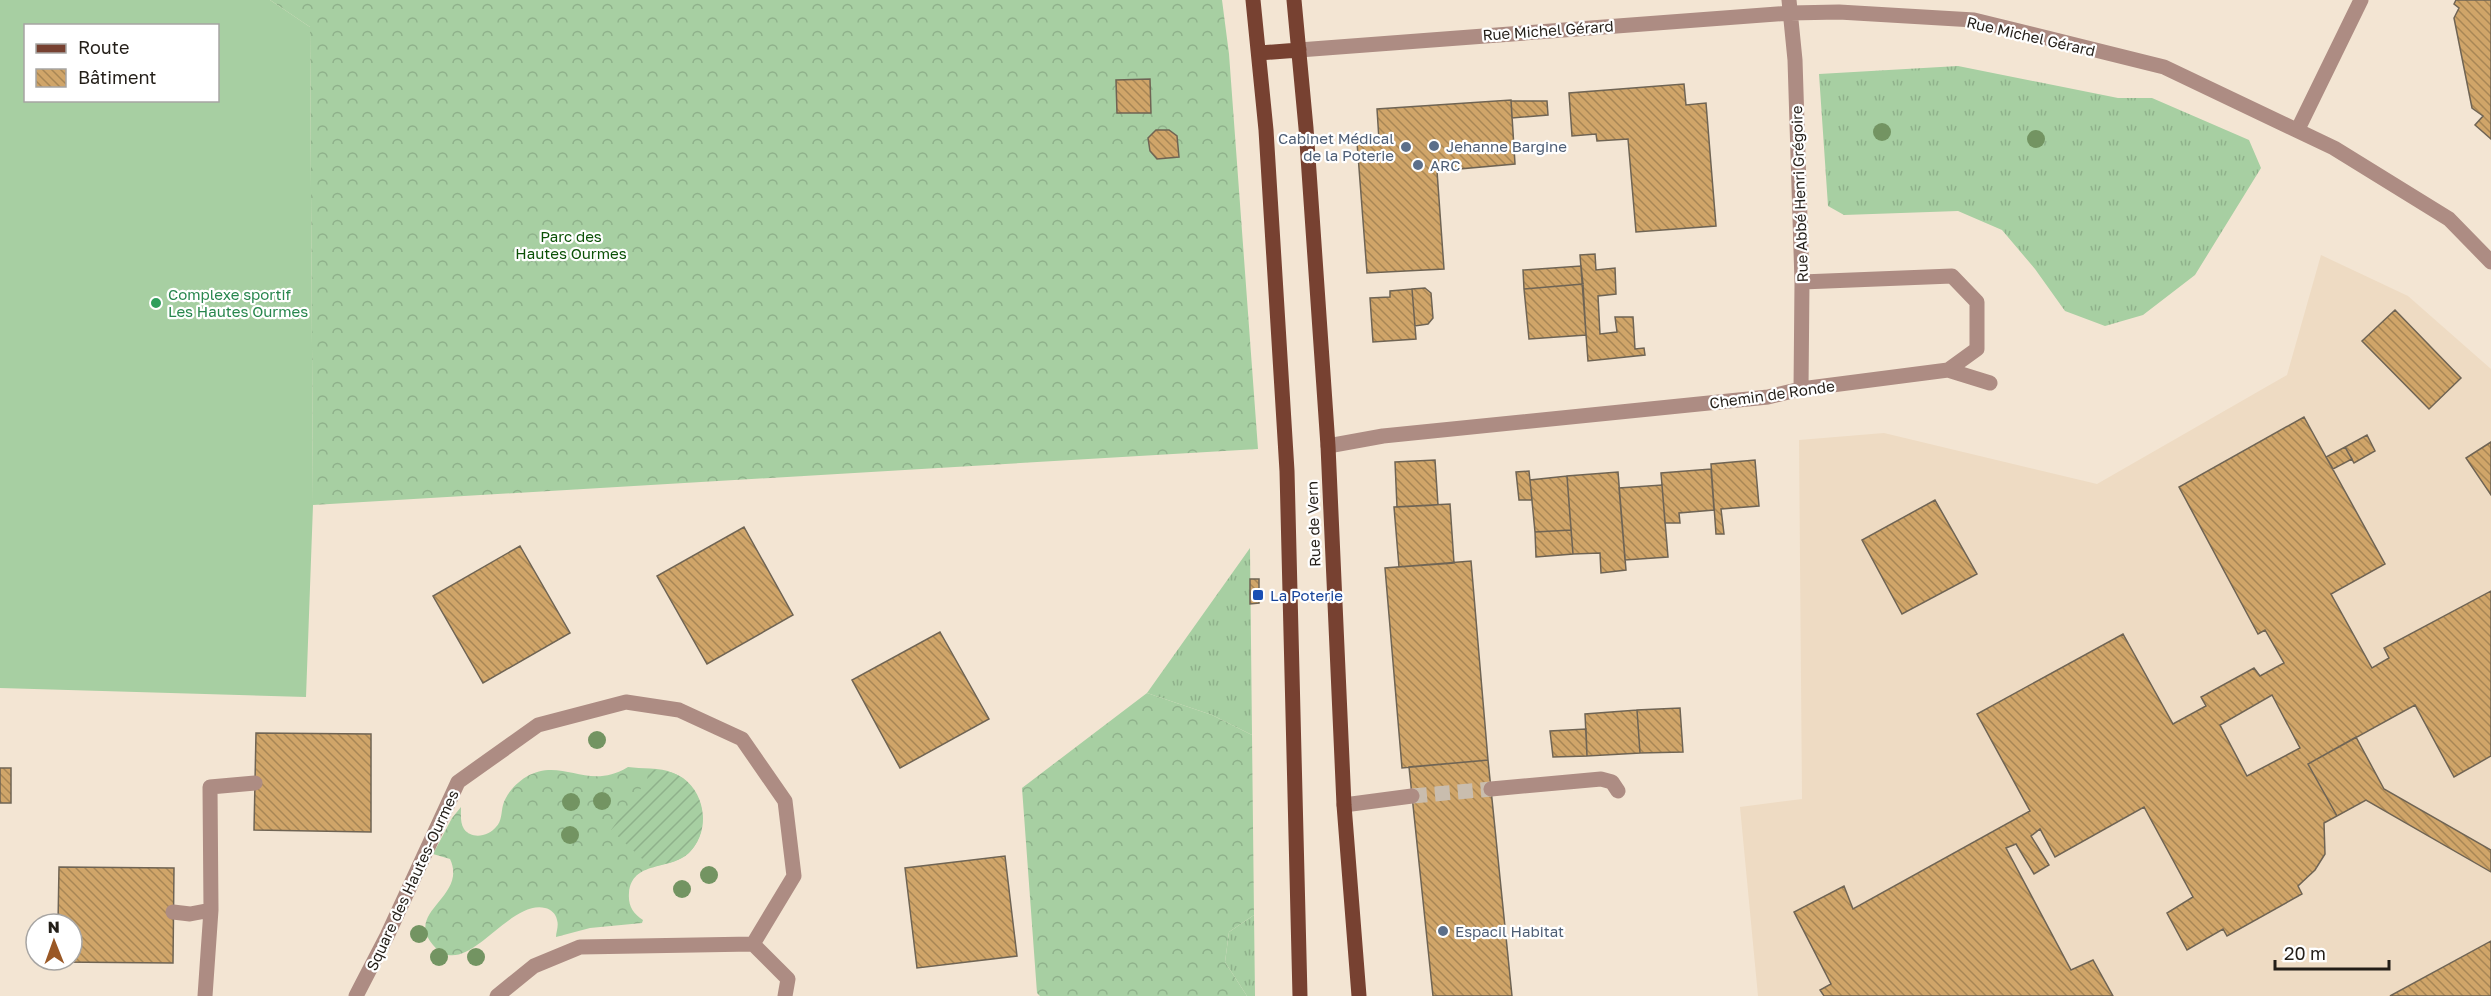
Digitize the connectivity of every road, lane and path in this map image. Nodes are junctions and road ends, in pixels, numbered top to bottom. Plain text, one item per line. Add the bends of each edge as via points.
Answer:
1 (1253, 0) edge
2 (1294, 0) edge
3 (2361, 0) edge
4 (1789, 7) edge
5 (1299, 50) junction
6 (1259, 52) junction
7 (2298, 129) junction
8 (2491, 262) edge
9 (1802, 282) junction
10 (1948, 370) junction
11 (1990, 383) dead end
12 (1801, 389) junction
13 (1328, 446) junction
14 (255, 783) dead end
15 (1491, 789) tunnel mouth
16 (1618, 790) dead end
17 (1412, 796) tunnel mouth
18 (1344, 805) junction
19 (210, 910) junction
20 (173, 912) dead end
21 (753, 945) junction
22 (205, 996) edge
23 (356, 996) edge
24 (497, 996) edge
25 (785, 996) edge
26 (1300, 996) edge
27 (1359, 996) edge

1 - 6 main road, Rue de Vern
2 - 5 main road, Rue de Vern
3 - 7 street
4 - 5 street, Rue Michel Gérard
4 - 7 street, Rue Michel Gérard via 1974,20 2164,67
4 - 9 street, Rue Abbé Henri Grégoire via 1795,60
5 - 6 main road
5 - 13 main road, Rue de Vern
6 - 26 main road, Rue de Vern via 1287,471
7 - 8 street, Rue Michel Gérard via 2449,219
9 - 10 street, Chemin de Ronde via 1952,276 1977,302 1977,349
9 - 12 street, Rue Abbé Henri Grégoire
10 - 11 street
10 - 12 street, Chemin de Ronde
12 - 13 street, Chemin de Ronde via 1768,397 1383,436
13 - 18 main road, Rue de Vern
14 - 19 street via 210,787
15 - 16 street via 1601,779 1612,782
17 - 18 street
18 - 27 main road, Rue de Vern
19 - 20 street
19 - 22 street
21 - 23 street, Square des Hautes-Ourmes via 794,876 785,801 742,739 679,710 626,702 538,725 458,782
21 - 24 street via 580,947 534,966
21 - 25 street via 788,979

